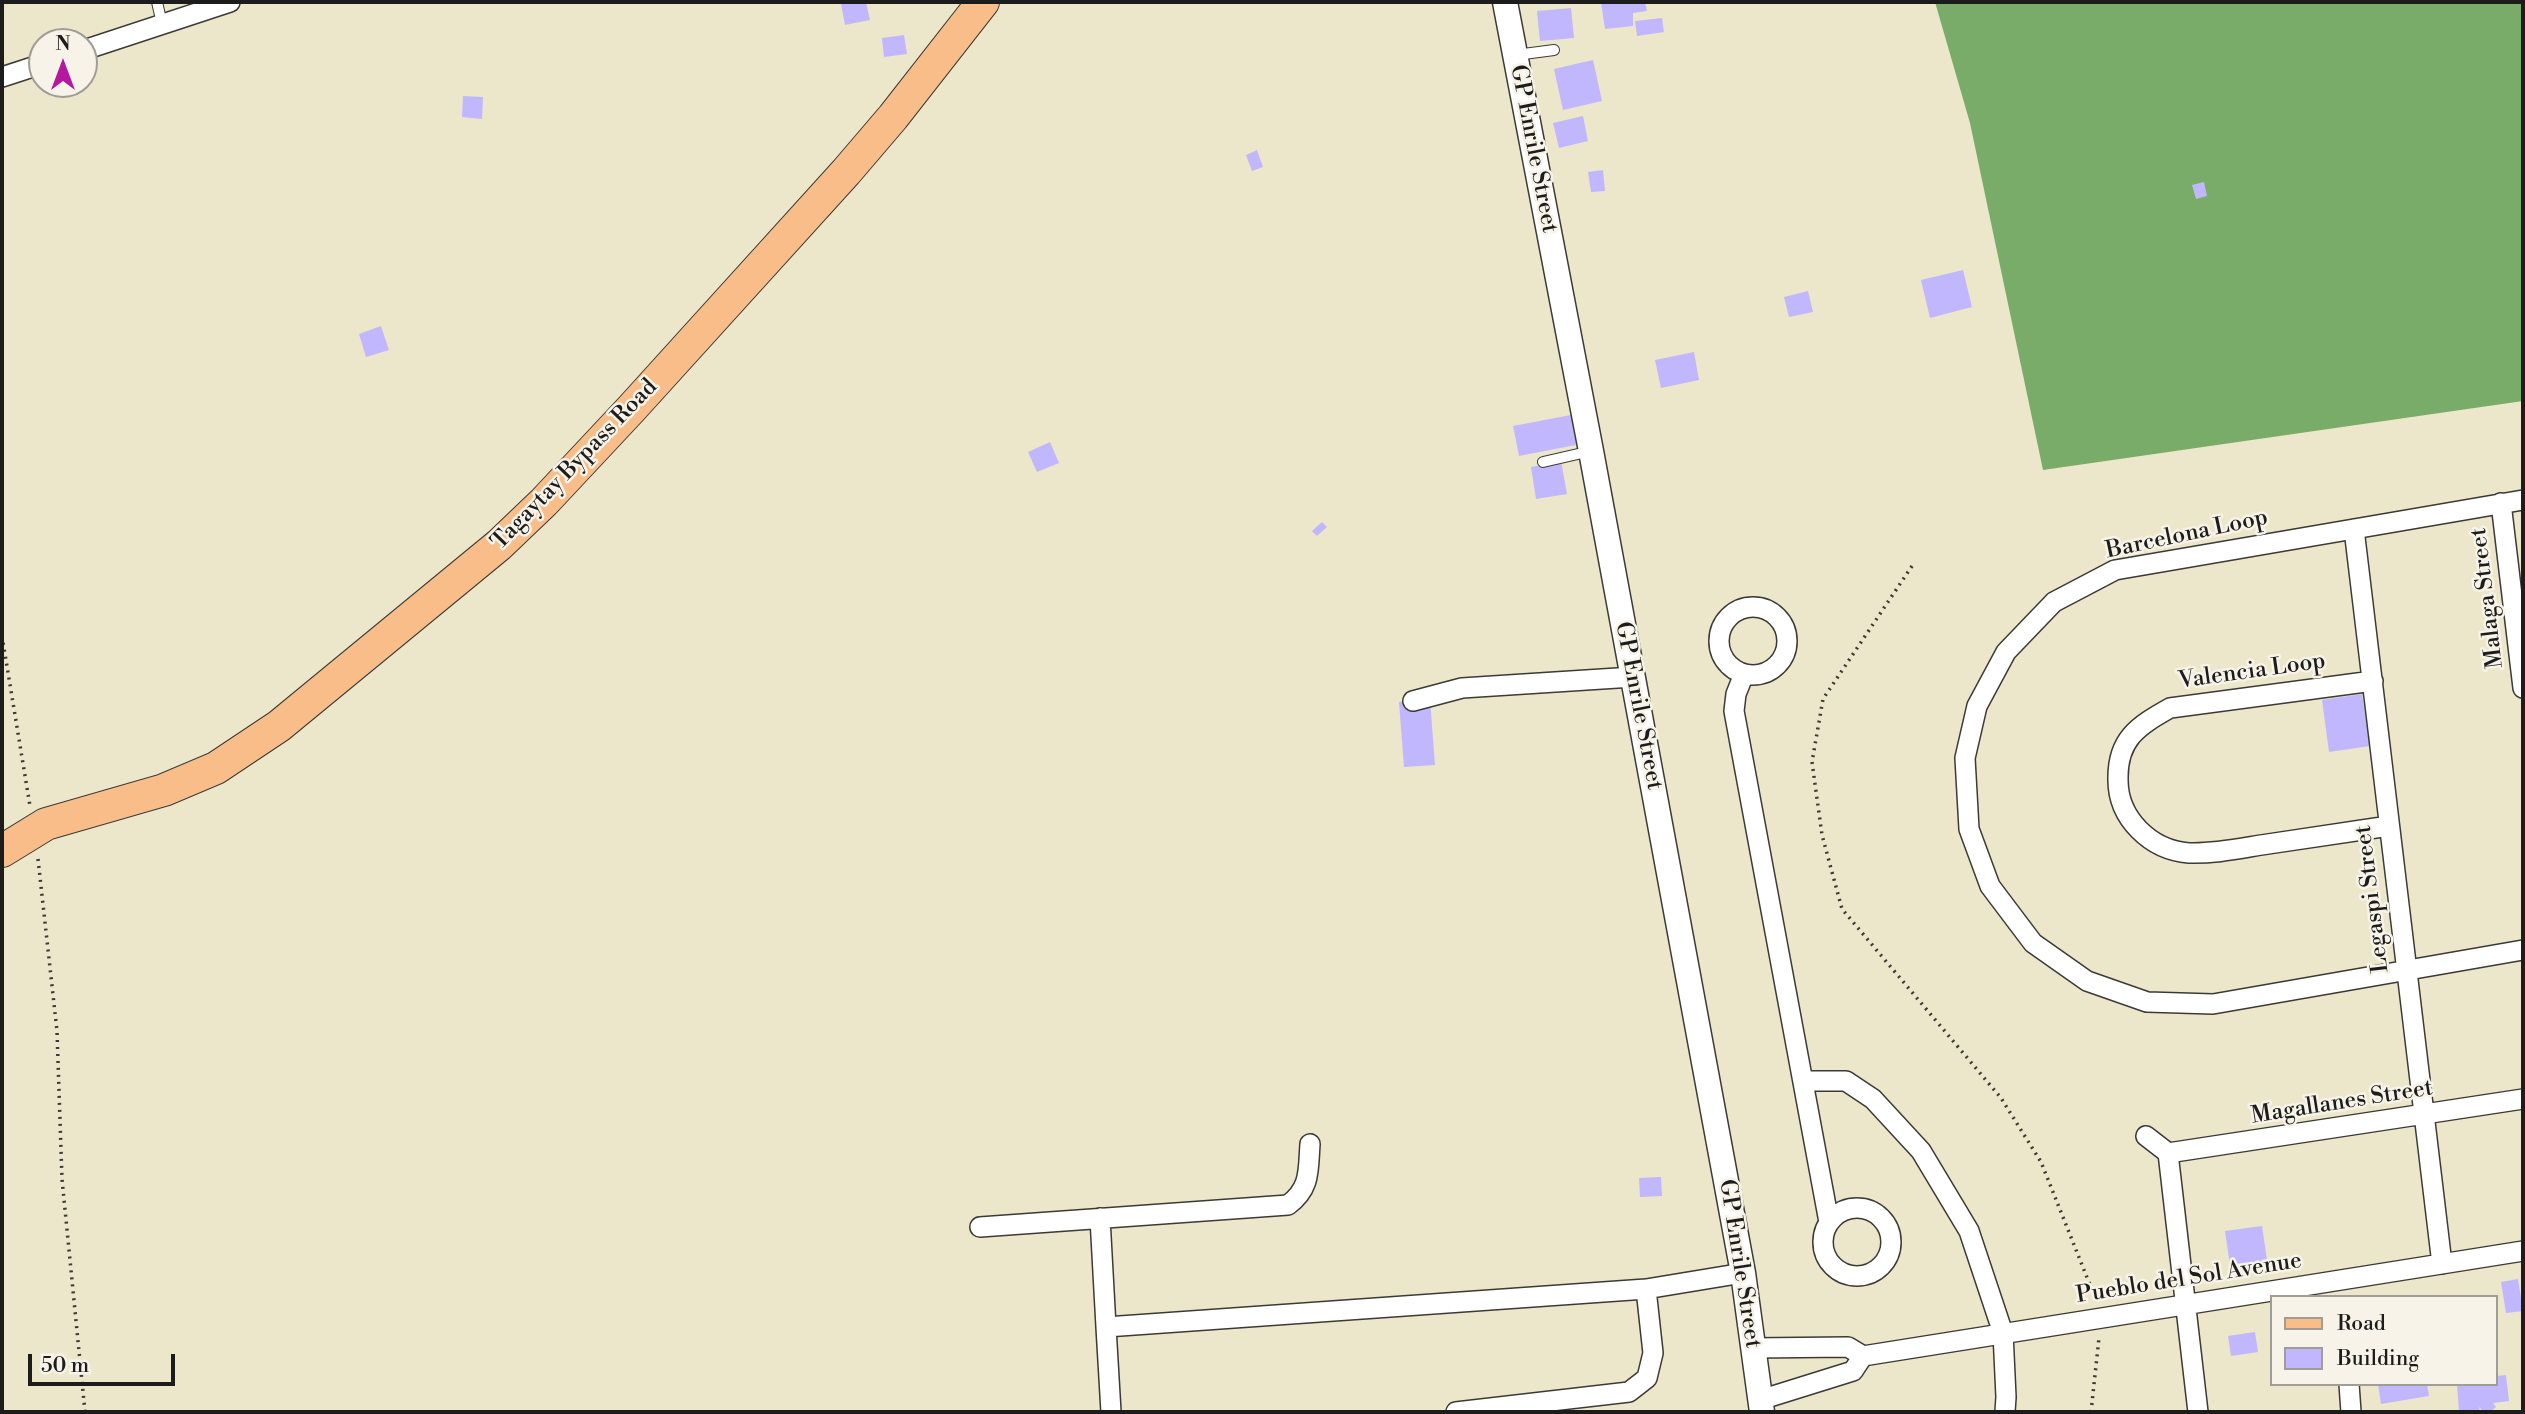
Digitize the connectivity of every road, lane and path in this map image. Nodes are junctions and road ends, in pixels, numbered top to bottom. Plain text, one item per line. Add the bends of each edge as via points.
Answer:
1 (157, 2) edge
2 (230, 2) edge
3 (983, 2) edge
4 (1505, 2) edge
5 (162, 24) junction
6 (98, 45) edge
7 (1554, 50) dead end
8 (1515, 55) junction
9 (28, 69) edge
10 (2, 77) edge
11 (1591, 451) junction
12 (1543, 462) dead end
13 (2523, 500) edge
14 (2501, 503) junction
15 (2354, 529) junction
16 (1912, 566) dead end
17 (2, 636) edge
18 (1744, 674) dead end
19 (1633, 677) junction
20 (2373, 681) junction
21 (2523, 688) edge
22 (1413, 701) dead end
23 (2389, 826) junction
24 (34, 830) junction
25 (2, 851) edge
26 (2523, 950) edge
27 (2406, 971) junction
28 (1803, 1082) junction
29 (2523, 1099) edge
30 (2424, 1115) junction
31 (2146, 1136) dead end
32 (1310, 1144) dead end
33 (2168, 1153) junction
34 (1100, 1218) junction
35 (1829, 1222) dead end
36 (980, 1227) dead end
37 (2523, 1251) edge
38 (2442, 1264) junction
39 (1743, 1273) junction
40 (2342, 1288) edge
41 (1646, 1289) junction
42 (2270, 1295) edge
43 (2274, 1295) edge
44 (2187, 1304) junction
45 (2101, 1318) junction
46 (1106, 1327) junction
47 (2003, 1333) junction
48 (1753, 1348) junction
49 (1863, 1356) junction
50 (2349, 1386) edge
51 (1761, 1406) edge
52 (85, 1412) edge
53 (1111, 1412) edge
54 (1456, 1412) edge
55 (2005, 1412) edge
56 (2091, 1412) edge
57 (2198, 1412) edge
58 (2351, 1412) edge

1 - 5 lane
2 - 5 street
3 - 24 main road, Tagaytay Bypass Road via 846,172 623,418 499,545 279,726 225,763 164,790
4 - 8 street, GP Enrile Street
5 - 6 street
7 - 8 lane
8 - 11 street, GP Enrile Street
9 - 10 street
11 - 12 lane
11 - 19 street, GP Enrile Street
13 - 14 street, Barcelona Loop
14 - 15 street, Barcelona Loop
14 - 21 street, Malaga Street
15 - 20 street, Legaspi Street
15 - 27 street, Barcelona Loop via 2115,570 2054,603 2006,652 1977,706 1965,758 1969,829 1990,886 2033,943 2087,981 2147,1002 2213,1004
16 - 45 path via 1824,699 1812,762 1822,835 1842,909 2001,1098 2041,1161
17 - 24 path
18 - 28 street via 1734,711
19 - 22 street via 1462,688
19 - 39 street, GP Enrile Street
20 - 23 street, Legaspi Street
20 - 23 street, Valencia Loop via 2170,708 2142,723 2125,744 2118,766 2118,794 2128,819 2154,843 2187,853
23 - 27 street, Legaspi Street
24 - 25 main road, Tagaytay Bypass Road
24 - 52 path via 57,1031 62,1179
26 - 27 street, Barcelona Loop
27 - 30 street, Legaspi Street
28 - 35 street
28 - 47 street via 1846,1082 1873,1099 1921,1151 1969,1231
29 - 30 street, Magallanes Street
30 - 33 street, Magallanes Street
30 - 38 street, Legaspi Street
31 - 33 street
32 - 34 street via 1306,1185 1301,1196 1288,1205
33 - 44 street
34 - 36 street
34 - 46 street
37 - 38 street, Pueblo del Sol Avenue
38 - 40 street, Pueblo del Sol Avenue
39 - 41 street
39 - 48 street, GP Enrile Street
40 - 43 street, Pueblo del Sol Avenue
41 - 46 street
41 - 54 street via 1653,1353 1647,1378 1629,1392
42 - 44 street, Pueblo del Sol Avenue
44 - 45 street, Pueblo del Sol Avenue
44 - 57 street
45 - 47 street, Pueblo del Sol Avenue
45 - 56 path
46 - 53 street
47 - 49 street, Pueblo del Sol Avenue
47 - 55 street
48 - 49 street, Pueblo del Sol Avenue via 1848,1348
48 - 51 street, GP Enrile Street
49 - 51 street, Pueblo del Sol Avenue via 1853,1371
50 - 58 street

